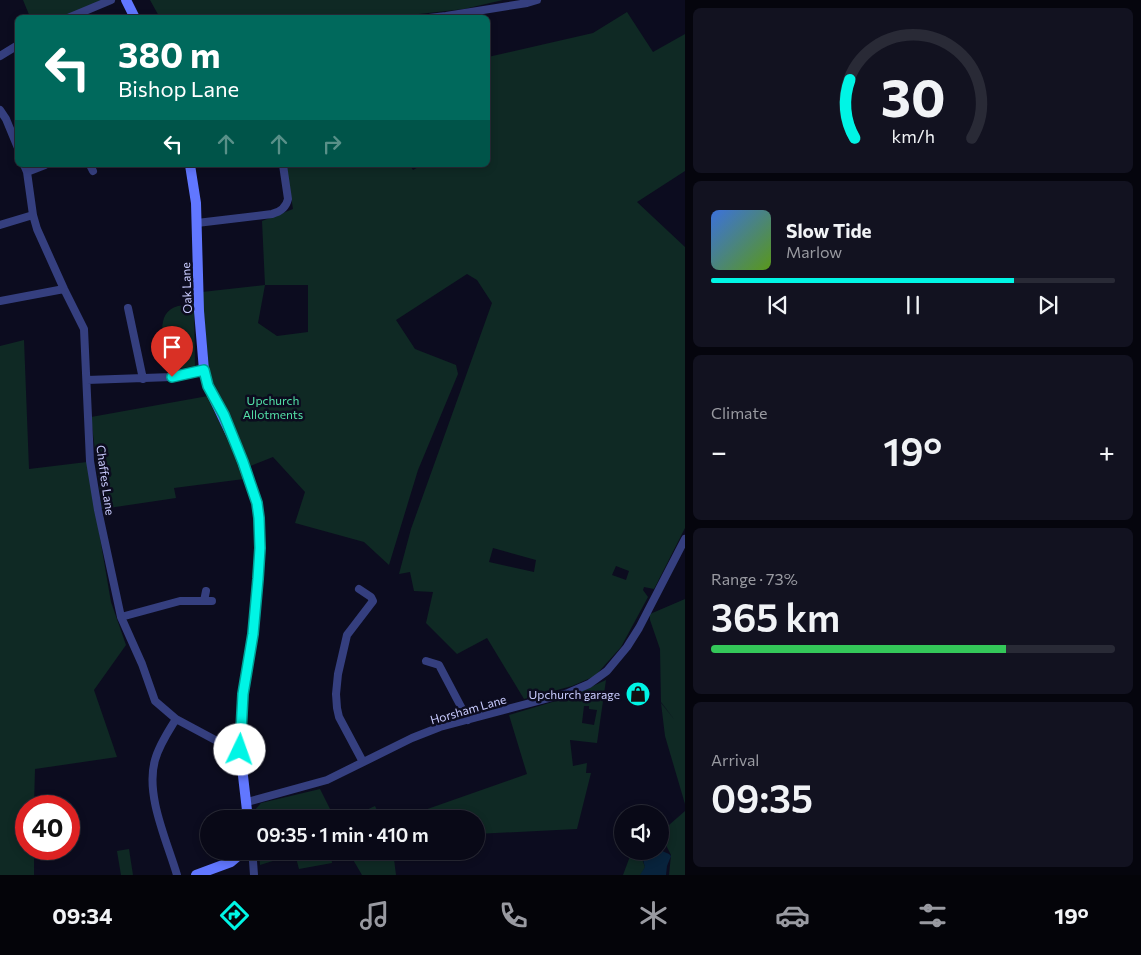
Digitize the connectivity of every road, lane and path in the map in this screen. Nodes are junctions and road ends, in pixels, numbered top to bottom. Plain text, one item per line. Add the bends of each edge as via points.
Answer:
1 (111, 0) edge
2 (126, 0) edge
3 (537, 0) edge
4 (75, 15) edge
5 (134, 15) edge
6 (452, 15) edge
7 (15, 46) edge
8 (0, 56) edge
9 (0, 110) edge
10 (15, 141) edge
11 (190, 167) edge
12 (283, 167) edge
13 (26, 169) edge
14 (33, 216) junction
15 (196, 223) junction
16 (0, 225) edge
17 (64, 290) junction
18 (0, 301) edge
19 (128, 308) dead end
20 (204, 370) junction
21 (143, 379) junction
22 (87, 380) junction
23 (685, 538) edge
24 (359, 590) dead end
25 (206, 591) dead end
26 (121, 617) junction
27 (426, 661) dead end
28 (176, 719) junction
29 (468, 720) junction
30 (240, 750) junction
31 (363, 762) junction
32 (246, 802) junction
33 (247, 810) edge
34 (230, 860) edge
35 (250, 860) edge
36 (253, 862) joint
37 (177, 875) edge
38 (196, 875) edge
39 (254, 875) edge

1 - 4 street
2 - 5 street
3 - 6 street
7 - 8 street
9 - 10 street
11 - 15 street, Oak Lane
12 - 15 street via 288,199 280,212
13 - 14 street, Chaffes Lane
14 - 16 street
14 - 17 street, Chaffes Lane
15 - 20 street, Oak Lane
17 - 18 street
17 - 22 street, Chaffes Lane via 84,329
19 - 21 street
20 - 21 street
20 - 30 street, Oak Lane via 208,386 240,454 259,518 259,571 243,694
21 - 22 street
22 - 26 street, Chaffes Lane via 90,461
23 - 29 street, Horsham Lane via 639,628 604,674 574,691
24 - 31 street via 373,602 347,636 336,700 340,720
25 - 26 street via 208,601 180,601
26 - 28 street, Chaffes Lane via 154,701
27 - 29 street via 439,665
28 - 30 street, Chaffes Lane via 228,747
28 - 37 street via 155,758 151,781
29 - 31 street, Horsham Lane via 428,732
30 - 32 street, Oak Lane
31 - 32 street, Horsham Lane via 324,781
32 - 33 street, Oak Lane
34 - 38 street
35 - 36 street
36 - 39 street

